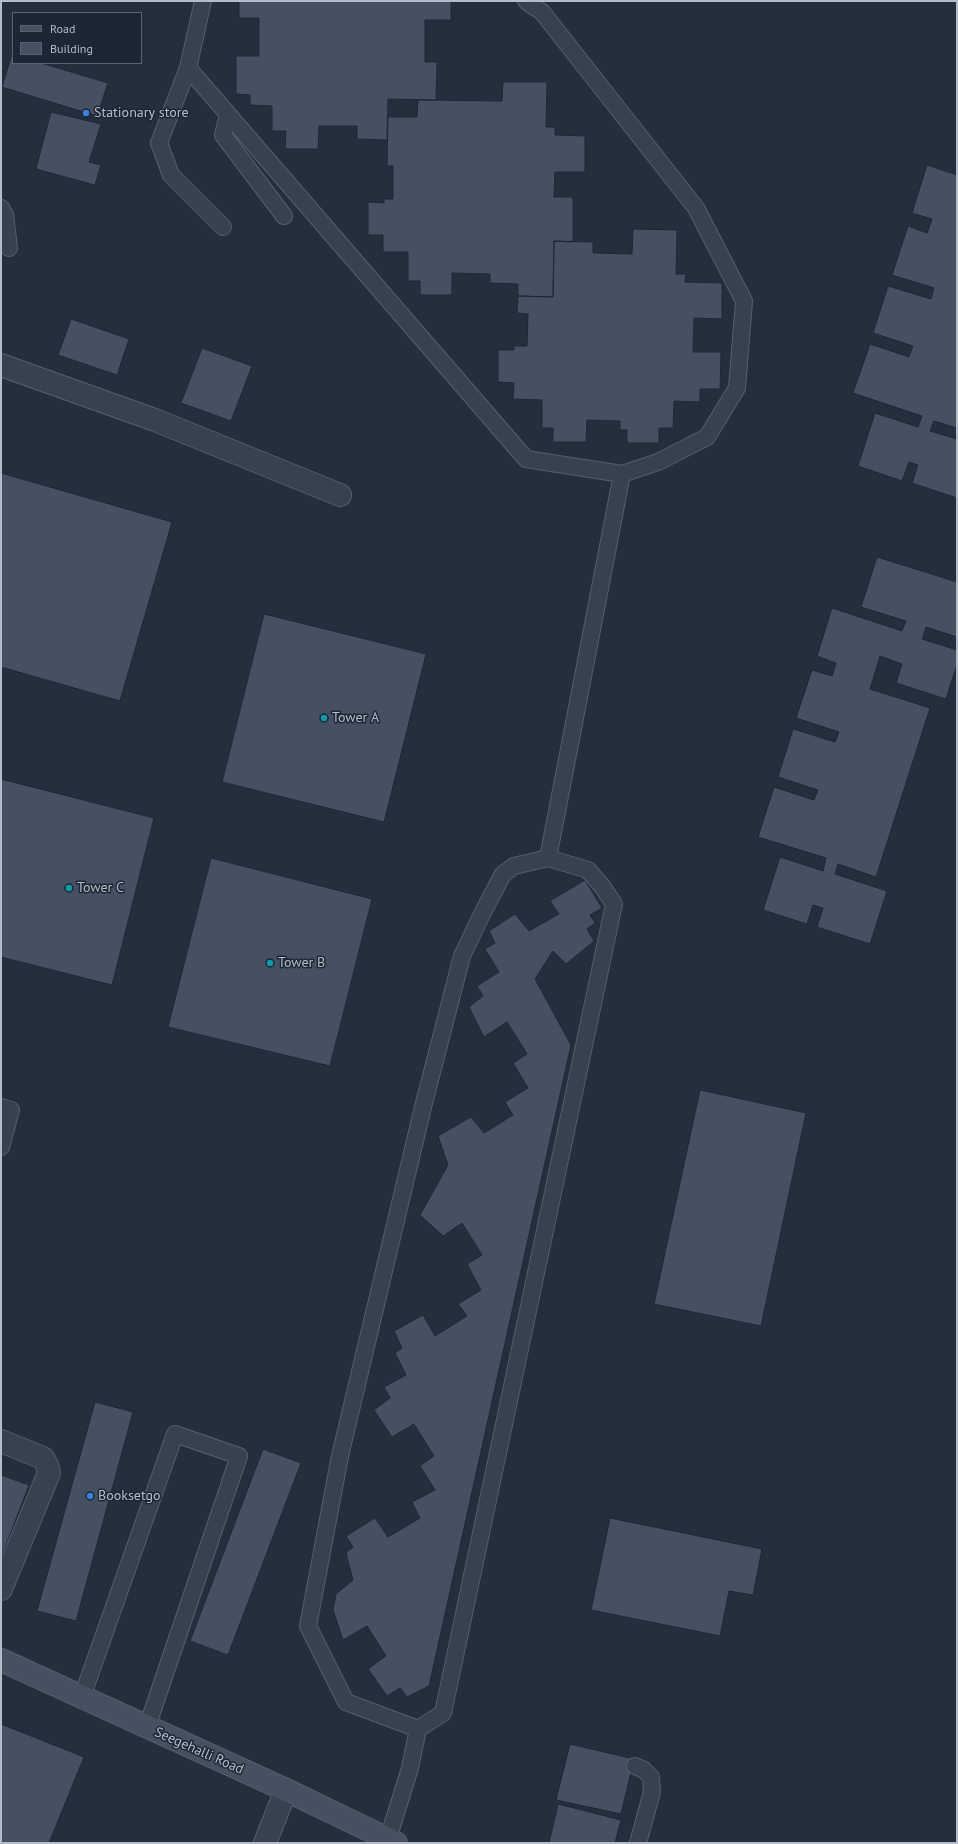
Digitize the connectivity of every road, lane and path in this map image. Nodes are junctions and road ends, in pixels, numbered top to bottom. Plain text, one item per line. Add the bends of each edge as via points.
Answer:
1 (203, 1) edge
2 (526, 1) edge
3 (188, 68) junction
4 (228, 115) junction
5 (1, 208) edge
6 (284, 216) dead end
7 (223, 227) dead end
8 (9, 248) dead end
9 (1, 365) edge
10 (622, 474) junction
11 (340, 495) dead end
12 (548, 858) junction
13 (1, 1108) edge
14 (1, 1147) edge
15 (1, 1441) edge
16 (1, 1589) edge
17 (1, 1660) edge
18 (82, 1697) junction
19 (147, 1727) junction
20 (418, 1729) junction
21 (634, 1766) dead end
22 (286, 1790) junction
23 (393, 1842) edge
24 (265, 1843) edge
25 (638, 1843) edge

1 - 3 lane
2 - 10 lane via 542,12 696,208 744,302 737,388 707,437 658,462
3 - 4 lane
3 - 7 lane via 159,143 171,175
4 - 6 lane via 223,135
4 - 10 lane via 526,459
5 - 8 lane via 5,215
9 - 11 street via 155,420
10 - 12 lane
12 - 20 lane via 588,870 614,904 443,1713
12 - 20 lane via 514,866 503,874 462,956 423,1107 340,1456 308,1626 346,1702
13 - 14 lane via 11,1110
15 - 16 street via 43,1458 49,1473
17 - 18 main road, Seegehalli Road
18 - 19 main road, Seegehalli Road
18 - 19 lane via 175,1434 239,1456
19 - 22 main road, Seegehalli Road
20 - 23 lane
21 - 25 lane via 644,1770 651,1777 652,1792
22 - 23 main road, Seegehalli Road
22 - 24 street

